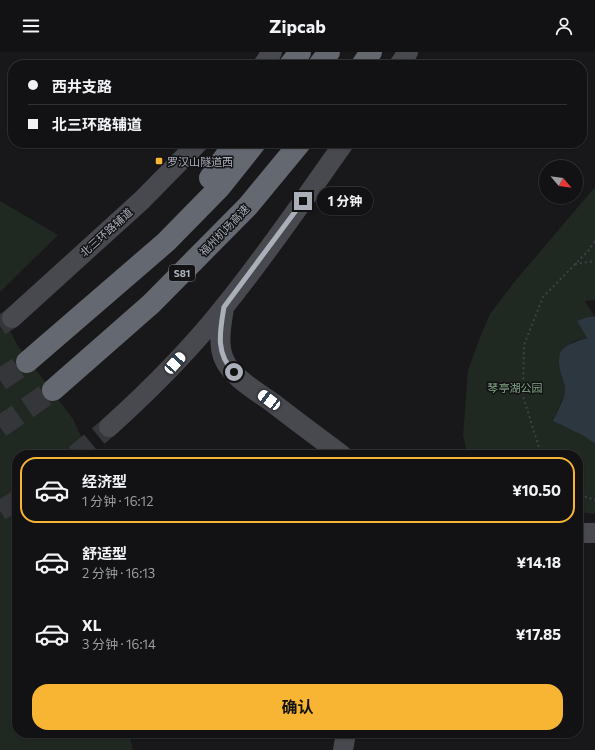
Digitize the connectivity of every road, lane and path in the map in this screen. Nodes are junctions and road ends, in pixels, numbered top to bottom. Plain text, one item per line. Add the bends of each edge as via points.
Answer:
1 (300, 52) edge
2 (329, 52) edge
3 (294, 60) edge
4 (323, 60) edge
5 (193, 148) edge
6 (231, 148) edge
7 (252, 148) edge
8 (296, 148) edge
9 (340, 148) edge
10 (595, 240) edge
11 (166, 242) junction
12 (595, 261) edge
13 (575, 264) junction
14 (224, 307) junction
15 (12, 318) tunnel mouth
16 (27, 362) tunnel mouth
17 (53, 390) tunnel mouth
18 (110, 427) tunnel mouth
19 (335, 450) edge
20 (540, 450) edge
21 (583, 494) edge
22 (595, 500) edge
23 (583, 533) edge
24 (595, 533) edge
25 (345, 738) edge
26 (344, 750) edge

1 - 3 highway
2 - 4 highway
5 - 15 main road, 北三环路辅道 via 142,200
6 - 11 highway
7 - 11 highway via 220,187
8 - 17 highway, 福州机场高速 / S81 via 248,206 151,304
9 - 14 main road
10 - 13 path
11 - 16 highway
12 - 13 path
13 - 20 path via 543,297 524,345 523,396
14 - 18 main road via 168,371
14 - 19 main road via 221,344 227,366
21 - 22 path
23 - 24 main road
25 - 26 main road

